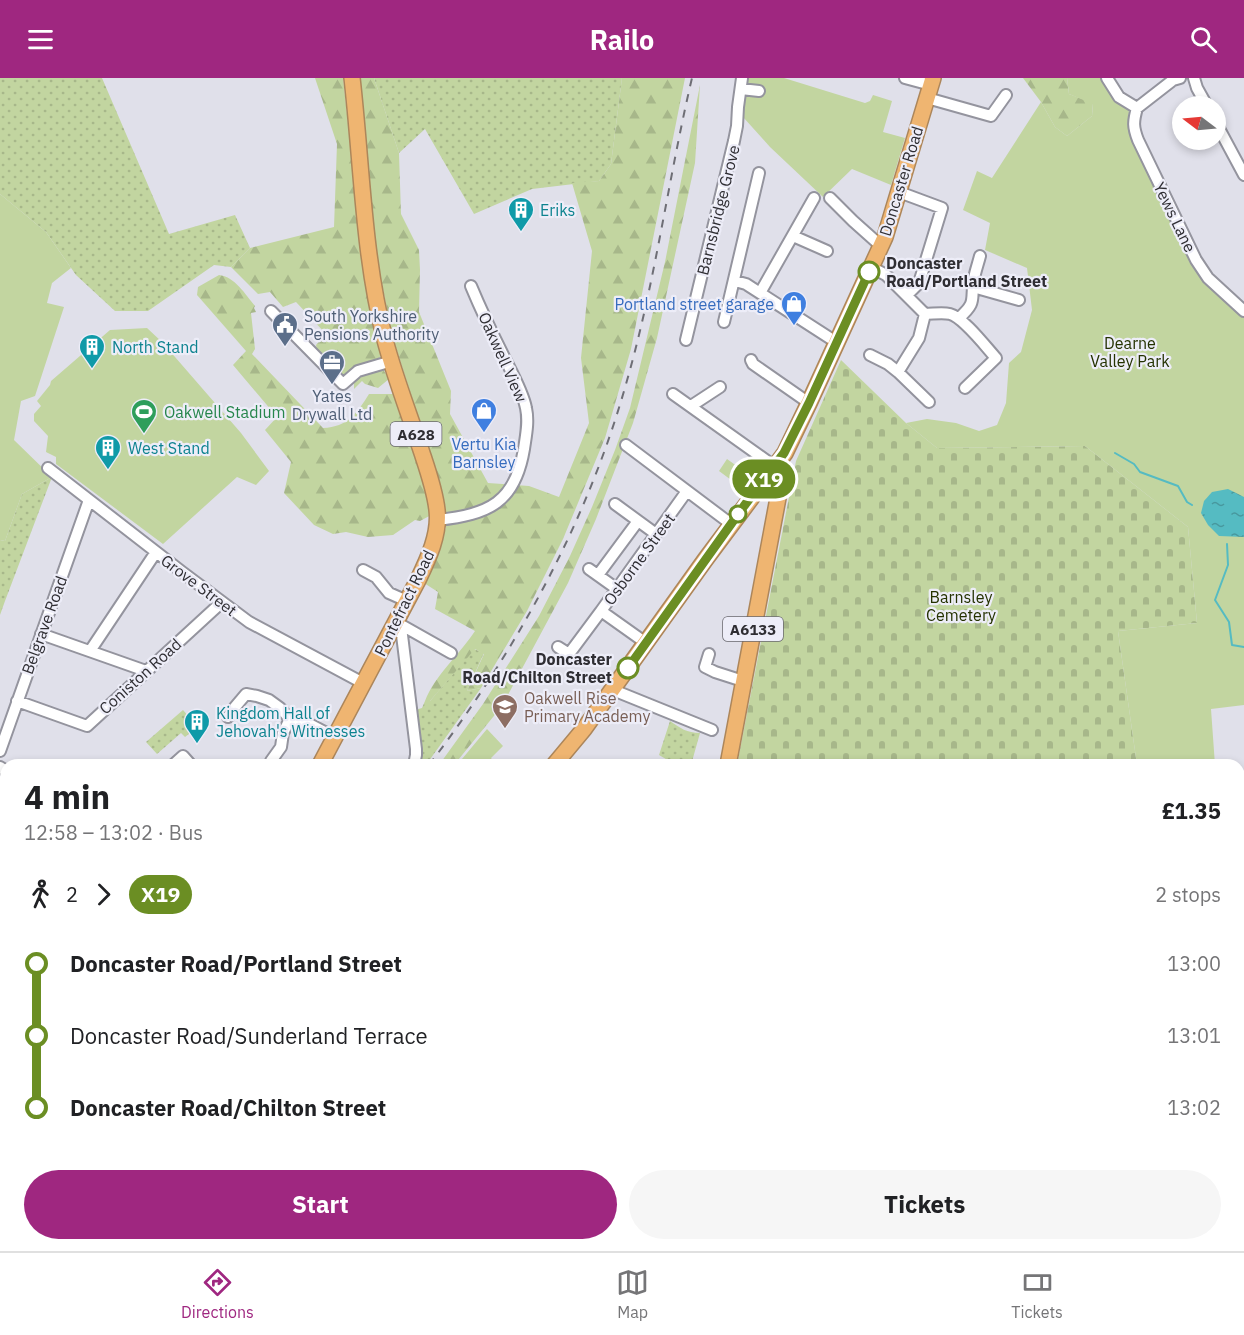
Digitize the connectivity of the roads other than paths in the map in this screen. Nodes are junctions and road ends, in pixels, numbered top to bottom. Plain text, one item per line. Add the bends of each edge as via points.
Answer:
1 (352, 78) edge
2 (905, 78) edge
3 (1107, 78) edge
4 (1194, 78) edge
5 (1175, 79) edge
6 (742, 83) edge
7 (930, 87) edge
8 (759, 91) dead end
9 (1006, 95) dead end
10 (1201, 96) edge
11 (1137, 108) junction
12 (1226, 141) edge
13 (759, 173) dead end
14 (1244, 175) edge
15 (899, 192) junction
16 (814, 198) dead end
17 (830, 198) dead end
18 (793, 236) junction
19 (881, 246) junction
20 (827, 251) dead end
21 (980, 256) dead end
22 (871, 267) junction
23 (735, 281) junction
24 (471, 286) dead end
25 (973, 287) junction
26 (760, 293) junction
27 (907, 295) junction
28 (1019, 300) dead end
29 (271, 311) dead end
30 (1244, 311) edge
31 (925, 314) junction
32 (959, 318) junction
33 (724, 322) dead end
34 (684, 333) dead end
35 (836, 342) junction
36 (870, 355) dead end
37 (751, 360) dead end
38 (392, 361) junction
39 (898, 372) junction
40 (720, 387) dead end
41 (965, 388) dead end
42 (673, 394) dead end
43 (929, 402) dead end
44 (809, 403) junction
45 (691, 406) junction
46 (626, 445) dead end
47 (784, 453) junction
48 (774, 466) junction
49 (48, 468) dead end
50 (760, 485) junction
51 (780, 488) junction
52 (687, 491) junction
53 (89, 500) junction
54 (615, 504) dead end
55 (438, 520) junction
56 (638, 521) junction
57 (731, 524) junction
58 (656, 534) junction
59 (156, 552) junction
60 (363, 570) dead end
61 (617, 589) junction
62 (407, 601) junction
63 (222, 602) junction
64 (601, 611) junction
65 (394, 625) junction
66 (41, 634) junction
67 (646, 643) junction
68 (558, 647) dead end
69 (90, 651) junction
70 (452, 653) dead end
71 (709, 654) dead end
72 (146, 671) junction
73 (743, 681) junction
74 (363, 683) junction
75 (613, 688) junction
76 (17, 701) junction
77 (228, 717) dead end
78 (290, 719) junction
79 (712, 730) dead end
80 (334, 737) junction
81 (0, 751) edge
82 (272, 759) edge
83 (323, 759) edge
84 (415, 759) edge
85 (560, 759) edge
86 (729, 759) edge

1 - 38 highway, Pontefract Road / A628 via 369,251
2 - 7 street
3 - 11 street via 1119,97
4 - 10 street
5 - 11 street
6 - 8 street, Barnsbridge Grove
6 - 34 street, Barnsbridge Grove via 734,141
7 - 9 street via 991,116
7 - 15 highway, Doncaster Road
11 - 30 street, Yews Lane via 1133,121 1138,141 1196,260 1208,278
12 - 14 street
13 - 23 street
15 - 19 highway, Doncaster Road
15 - 27 street via 942,208 919,283
16 - 18 street
17 - 19 street
18 - 20 street
18 - 26 street
19 - 22 highway, Doncaster Road
21 - 25 street
22 - 27 street
22 - 35 highway, Doncaster Road
23 - 26 street
23 - 33 street
24 - 55 street, Oakwell View via 526,406 528,427 519,472 502,498 480,513
25 - 28 street
25 - 32 street via 970,306
26 - 35 street
27 - 31 street
29 - 38 street via 343,384 358,371
31 - 32 street
31 - 39 street via 919,338
32 - 41 street via 996,358
35 - 44 highway, Doncaster Road
36 - 39 street
37 - 44 street
38 - 55 highway, Pontefract Road / A628 via 427,468
39 - 43 street
40 - 45 street
42 - 45 street
44 - 47 highway, Doncaster Road
45 - 48 street
46 - 52 street
47 - 48 highway, Doncaster Road
47 - 51 highway, A6133
48 - 50 highway, Doncaster Road
48 - 51 highway
49 - 53 street, Grove Street
50 - 51 highway
50 - 57 highway, Doncaster Road
51 - 73 highway, A6133
52 - 57 street
52 - 58 street, Osborne Street
53 - 59 street, Grove Street
53 - 66 street, Belgrave Road
54 - 56 street
55 - 62 highway, Pontefract Road / A628 via 426,563
56 - 58 street
56 - 61 street via 594,572
57 - 67 highway, Doncaster Road
58 - 61 street, Osborne Street
59 - 63 street, Grove Street
59 - 69 street
60 - 62 street via 380,580 389,592
61 - 64 street, Osborne Street
62 - 65 highway, Pontefract Road / A628
63 - 72 street, Coniston Road
63 - 74 street, Grove Street via 249,622
64 - 67 street, Osborne Street
64 - 68 street via 569,654
65 - 70 street
65 - 74 highway, Pontefract Road / A628
65 - 84 street via 402,635
66 - 69 street
66 - 76 street, Belgrave Road
67 - 75 highway, Doncaster Road
69 - 72 street
71 - 73 street via 705,667
72 - 76 street, Coniston Road via 87,726
73 - 86 highway, A6133
74 - 80 highway, Pontefract Road / A628
75 - 79 street
75 - 85 highway, Doncaster Road
76 - 81 street, Belgrave Road
77 - 78 street via 246,694 269,700
78 - 80 street
78 - 82 street via 281,747
80 - 83 highway, Pontefract Road / A628

